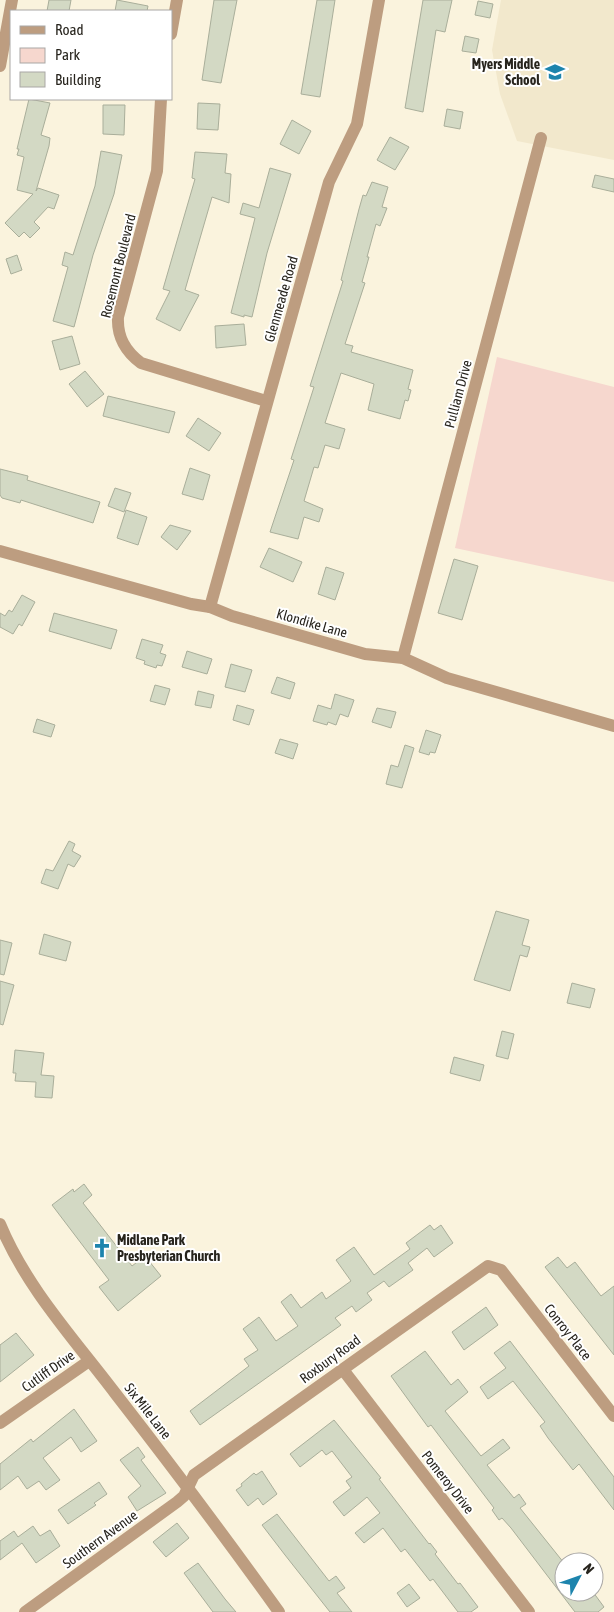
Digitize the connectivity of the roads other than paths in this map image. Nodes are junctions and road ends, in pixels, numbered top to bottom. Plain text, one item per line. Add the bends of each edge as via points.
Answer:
1 (177, 0) edge
2 (380, 0) edge
3 (10, 11) edge
4 (172, 28) edge
5 (0, 66) edge
6 (160, 100) edge
7 (541, 138) dead end
8 (266, 401) junction
9 (0, 551) edge
10 (210, 607) junction
11 (403, 658) junction
12 (614, 726) edge
13 (0, 1224) edge
14 (496, 1267) joint
15 (89, 1361) junction
16 (344, 1371) junction
17 (614, 1416) edge
18 (0, 1423) edge
19 (188, 1486) junction
20 (25, 1612) edge
21 (279, 1612) edge
22 (529, 1612) edge

1 - 4 street
2 - 8 street, Glenmeade Road via 357,124 329,182
3 - 5 street
6 - 8 street, Rosemont Boulevard via 157,171 118,316 119,336 132,356 141,363
7 - 11 street, Pulliam Drive
8 - 10 street, Glenmeade Road via 262,426
9 - 10 street, Klondike Lane
10 - 11 street, Klondike Lane via 365,654
11 - 12 street, Klondike Lane via 447,678
13 - 15 street, Six Mile Lane via 26,1275
14 - 16 street, Roxbury Road via 480,1270 363,1353
14 - 17 street, Conroy Place
15 - 18 street, Cutliff Drive
15 - 19 street, Six Mile Lane
16 - 19 street, Roxbury Road via 194,1475
16 - 22 street, Pomeroy Drive
19 - 20 street, Southern Avenue via 177,1502
19 - 21 street, Six Mile Lane

